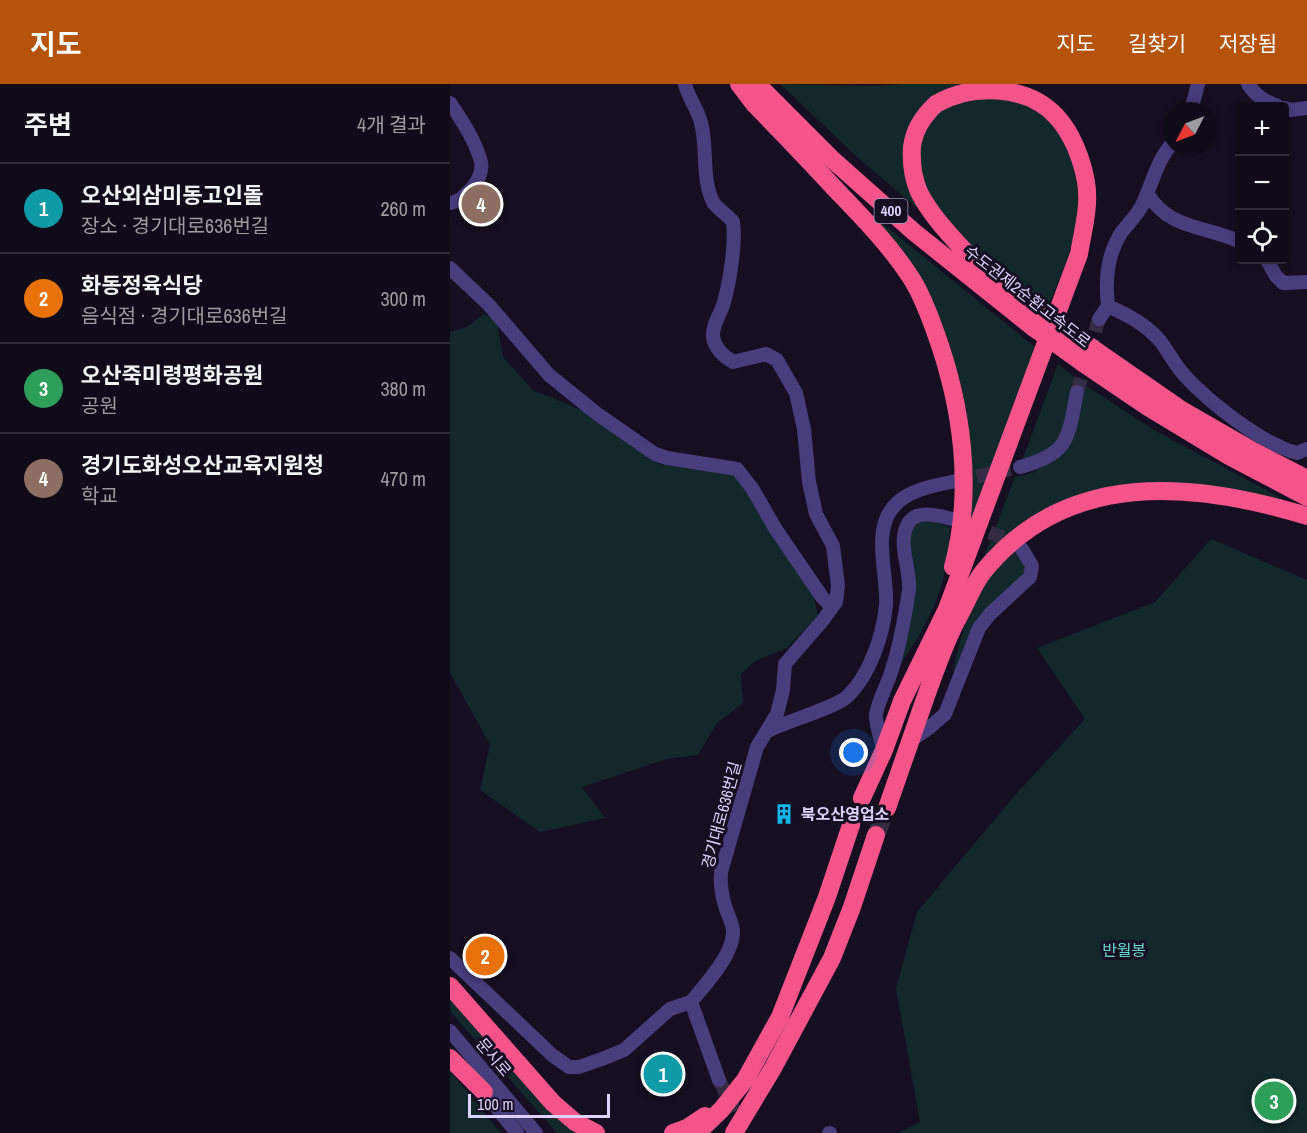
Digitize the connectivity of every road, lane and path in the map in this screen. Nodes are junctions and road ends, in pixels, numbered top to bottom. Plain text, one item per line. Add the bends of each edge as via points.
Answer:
1 (685, 84) edge
2 (738, 84) edge
3 (757, 84) edge
4 (769, 84) edge
5 (1023, 84) edge
6 (1198, 84) edge
7 (1248, 84) edge
8 (1193, 102) edge
9 (1265, 102) edge
10 (450, 103) edge
11 (1307, 108) edge
12 (1289, 109) edge
13 (1164, 156) edge
14 (1147, 194) junction
15 (450, 203) edge
16 (1235, 240) edge
17 (1269, 264) edge
18 (979, 267) junction
19 (450, 268) edge
20 (1307, 282) edge
21 (1108, 306) junction
22 (1100, 319) tunnel mouth
23 (1077, 392) tunnel mouth
24 (1307, 449) edge
25 (1020, 467) tunnel mouth
26 (1307, 479) edge
27 (956, 481) tunnel mouth
28 (1307, 497) edge
29 (1307, 516) edge
30 (952, 519) dead end
31 (1022, 549) dead end
32 (832, 607) junction
33 (947, 621) junction
34 (766, 732) junction
35 (910, 741) junction
36 (884, 750) junction
37 (862, 798) tunnel mouth
38 (887, 808) tunnel mouth
39 (851, 825) tunnel mouth
40 (876, 835) tunnel mouth
41 (450, 958) edge
42 (450, 986) edge
43 (691, 1002) junction
44 (450, 1030) edge
45 (783, 1048) junction
46 (450, 1050) edge
47 (450, 1058) edge
48 (757, 1060) junction
49 (719, 1080) tunnel mouth
50 (484, 1092) junction
51 (740, 1131) edge
52 (518, 1133) edge
53 (536, 1133) edge
54 (596, 1133) edge
55 (673, 1133) edge
56 (697, 1133) edge
57 (710, 1133) edge

1 - 32 street, 경기대로636번길 via 702,124 707,180 714,204 733,222 735,234 725,298 715,323 715,344 733,362 766,354 777,360 796,393 816,514 833,546 838,586
2 - 33 highway via 874,228 914,281 930,318 955,396 962,449 963,498
3 - 28 highway, 수도권제2순환고속도로 / 400, bridge via 833,160 914,232 1034,328 1148,407
4 - 18 highway, 수도권제2순환고속도로 / 400 via 895,201
5 - 33 highway via 1046,94 1073,123 1092,171 1096,213 1083,272 954,615
6 - 8 street
7 - 9 street
10 - 15 street via 481,163 480,175 471,189 457,202
11 - 12 street
13 - 14 street
14 - 16 street via 1162,213 1181,225
14 - 21 street via 1138,214 1114,246 1108,263
17 - 20 street via 1283,283
18 - 26 highway, 수도권제2순환고속도로 / 400, bridge via 1180,409
18 - 33 highway via 919,191 912,155 918,126 927,112 955,91 992,85 1014,89 1034,99 1055,114 1068,131 1086,181 1087,212 1079,254 947,609
19 - 32 street via 488,304 549,375 596,413 667,458 737,469
21 - 22 street
21 - 24 street via 1141,323 1160,341 1186,377 1258,435 1288,451
23 - 25 street via 1068,435 1060,448 1037,463
27 - 34 street via 910,494 896,503 888,516 881,534 886,582 882,631 857,686 846,699
29 - 33 highway via 1243,498 1164,490 1129,492 1065,508 1036,523 1006,547
30 - 36 street via 936,515 915,517 906,530 909,586 902,634 876,715
31 - 35 street via 1032,566 1030,577 979,628 945,714
32 - 34 street, 경기대로636번길 via 784,664 777,714
33 - 35 highway
33 - 36 highway via 902,701
34 - 43 street, 경기대로636번길 via 757,747 721,872 724,905 733,931 730,944 723,961
35 - 38 highway
36 - 37 highway
39 - 48 highway via 789,995
40 - 45 highway via 832,958
41 - 43 street, 경기대로636번길 via 569,1067 624,1050 669,1009
42 - 54 highway via 553,1103
43 - 49 street
44 - 53 street, 문시로
45 - 51 highway
45 - 57 highway via 745,1100
46 - 50 street, 문시로
47 - 50 highway
48 - 55 highway via 711,1111
48 - 56 highway via 735,1093
50 - 52 street, 문시로

